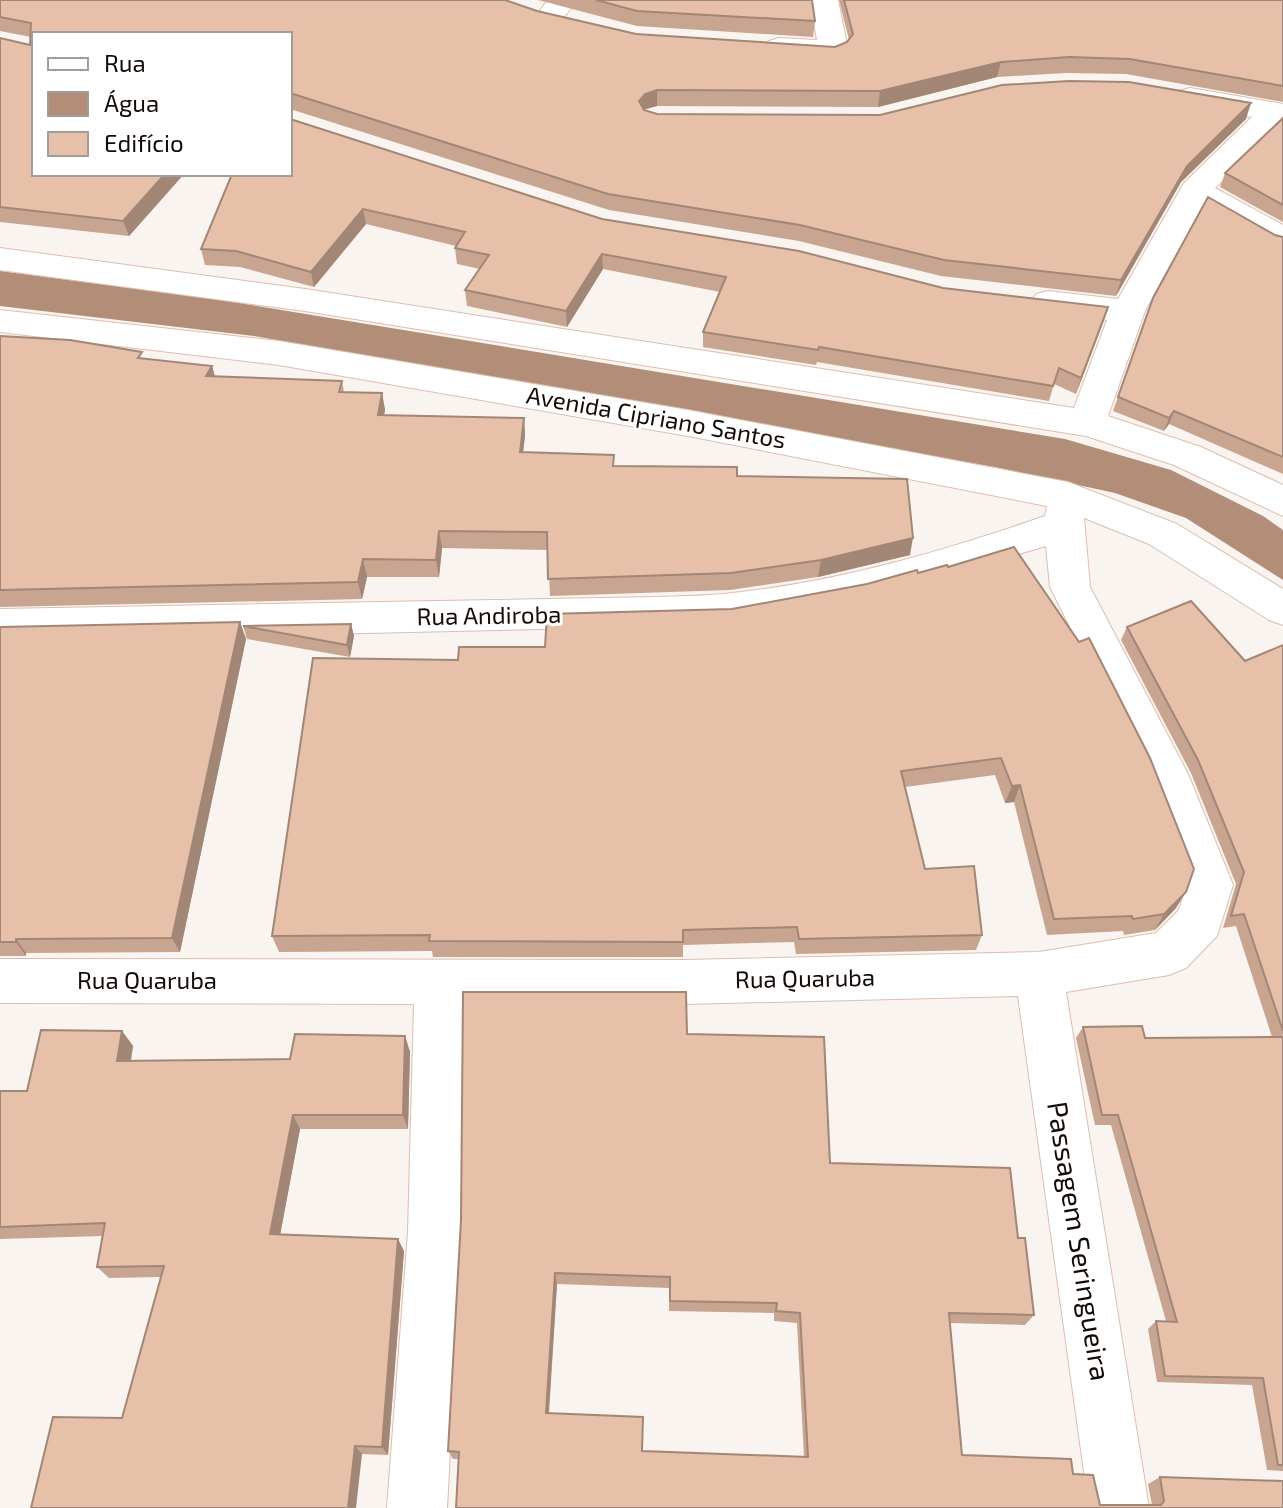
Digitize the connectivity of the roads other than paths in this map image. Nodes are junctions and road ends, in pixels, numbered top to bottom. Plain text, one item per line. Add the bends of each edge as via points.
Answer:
1 (824, 0) edge
2 (746, 45) edge
3 (1155, 91) edge
4 (1279, 112) edge
5 (1195, 190) junction
6 (1283, 239) edge
7 (0, 259) edge
8 (1019, 299) edge
9 (1128, 311) junction
10 (0, 321) edge
11 (1087, 423) junction
12 (1283, 502) edge
13 (1066, 511) junction
14 (1283, 609) edge
15 (0, 625) edge
16 (1039, 974) junction
17 (439, 980) junction
18 (0, 981) edge
19 (417, 1508) edge
20 (1119, 1508) edge

1 - 2 street via 833,50
3 - 4 street
4 - 5 street
5 - 6 street
5 - 9 street
7 - 11 street via 305,300
8 - 9 street
9 - 11 street
10 - 13 street, Avenida Cipriano Santos via 279,353 688,423
11 - 12 street via 1174,448
13 - 14 street, Avenida Cipriano Santos via 1163,534
13 - 15 street, Rua Andiroba via 1006,546 740,608
13 - 16 street, Rua Quaruba via 1070,587 1166,774 1210,885 1200,921 1169,953
16 - 17 street, Rua Quaruba via 684,982
16 - 20 street, Passagem Seringueira
17 - 18 street, Rua Quaruba
17 - 19 street via 435,1232

